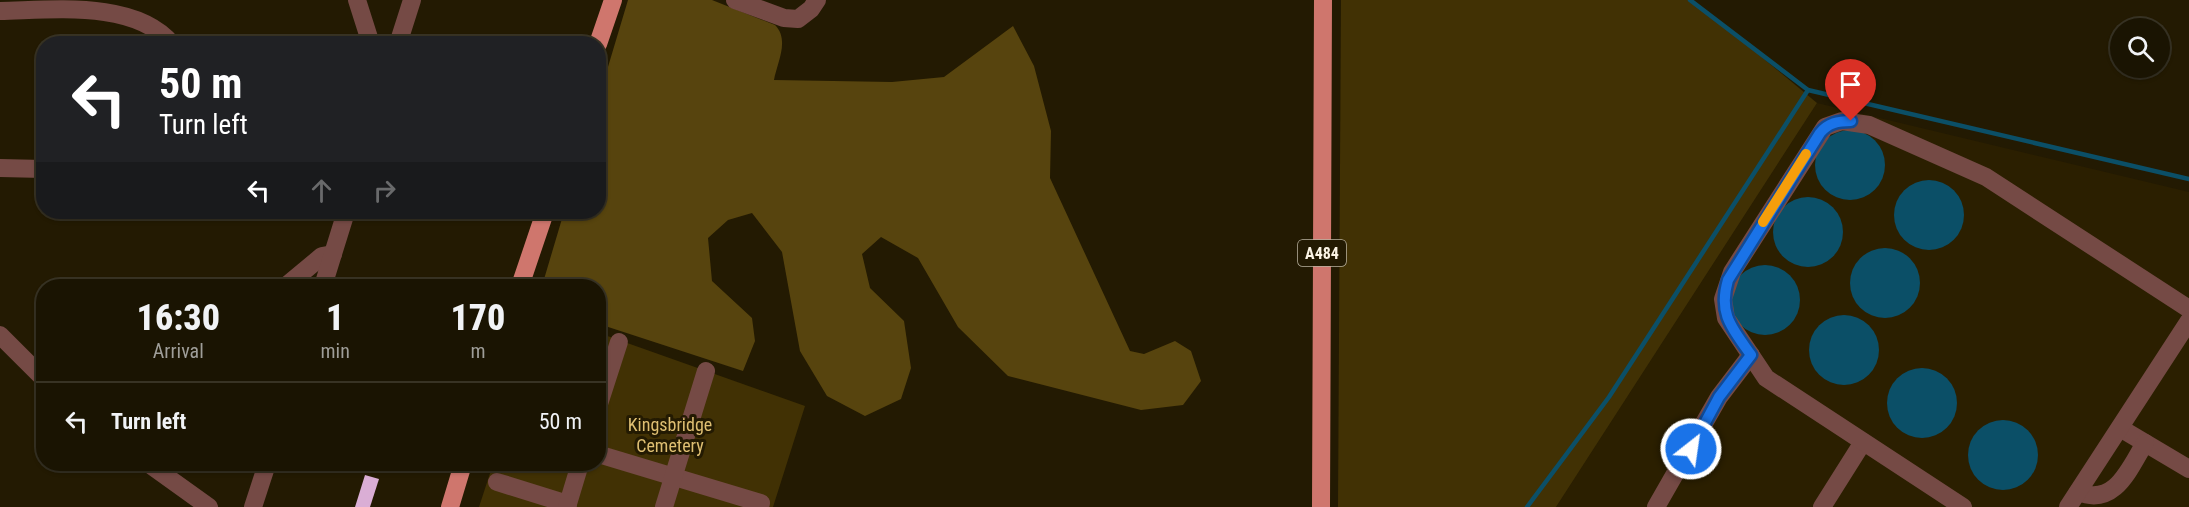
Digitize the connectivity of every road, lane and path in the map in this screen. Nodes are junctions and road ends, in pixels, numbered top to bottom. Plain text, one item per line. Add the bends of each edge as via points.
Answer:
1 (357, 0) edge
2 (412, 0) edge
3 (613, 0) edge
4 (735, 0) edge
5 (817, 0) edge
6 (1323, 0) edge
7 (0, 11) edge
8 (165, 36) edge
9 (368, 36) edge
10 (401, 36) edge
11 (601, 36) edge
12 (0, 168) edge
13 (36, 169) edge
14 (344, 219) edge
15 (543, 219) edge
16 (333, 254) junction
17 (294, 279) edge
18 (325, 279) edge
19 (522, 279) edge
20 (2189, 309) edge
21 (2189, 321) edge
22 (0, 335) edge
23 (619, 342) dead end
24 (1751, 355) junction
25 (36, 366) edge
26 (706, 371) dead end
27 (606, 382) edge
28 (2120, 428) junction
29 (1863, 442) junction
30 (2145, 443) junction
31 (606, 456) edge
32 (2189, 469) edge
33 (159, 471) edge
34 (265, 471) edge
35 (461, 471) edge
36 (578, 471) edge
37 (673, 476) junction
38 (497, 482) dead end
39 (2073, 500) edge
40 (567, 506) edge
41 (209, 507) edge
42 (253, 507) edge
43 (450, 507) edge
44 (664, 507) edge
45 (760, 507) edge
46 (1321, 507) edge
47 (1656, 507) edge
48 (1822, 507) edge
49 (1963, 507) edge

1 - 9 street
2 - 10 street
3 - 11 main road
4 - 5 street via 784,18 798,19
6 - 46 main road, A484
7 - 8 street via 122,12 148,22
12 - 13 street
14 - 16 street
15 - 19 main road
16 - 17 street via 322,256
16 - 18 street
20 - 24 street via 1986,177 1869,125 1842,121 1820,133 1728,280 1723,299 1726,318
21 - 28 street
22 - 25 street
23 - 27 street
24 - 29 street via 1766,378
24 - 47 street via 1719,397
26 - 37 street
28 - 30 street
28 - 39 street
29 - 48 street
29 - 49 street
30 - 32 street
30 - 39 street via 2111,493
31 - 37 street
33 - 41 street
34 - 42 street
35 - 43 main road
36 - 40 street
37 - 44 street
37 - 45 street via 761,503
38 - 40 street

